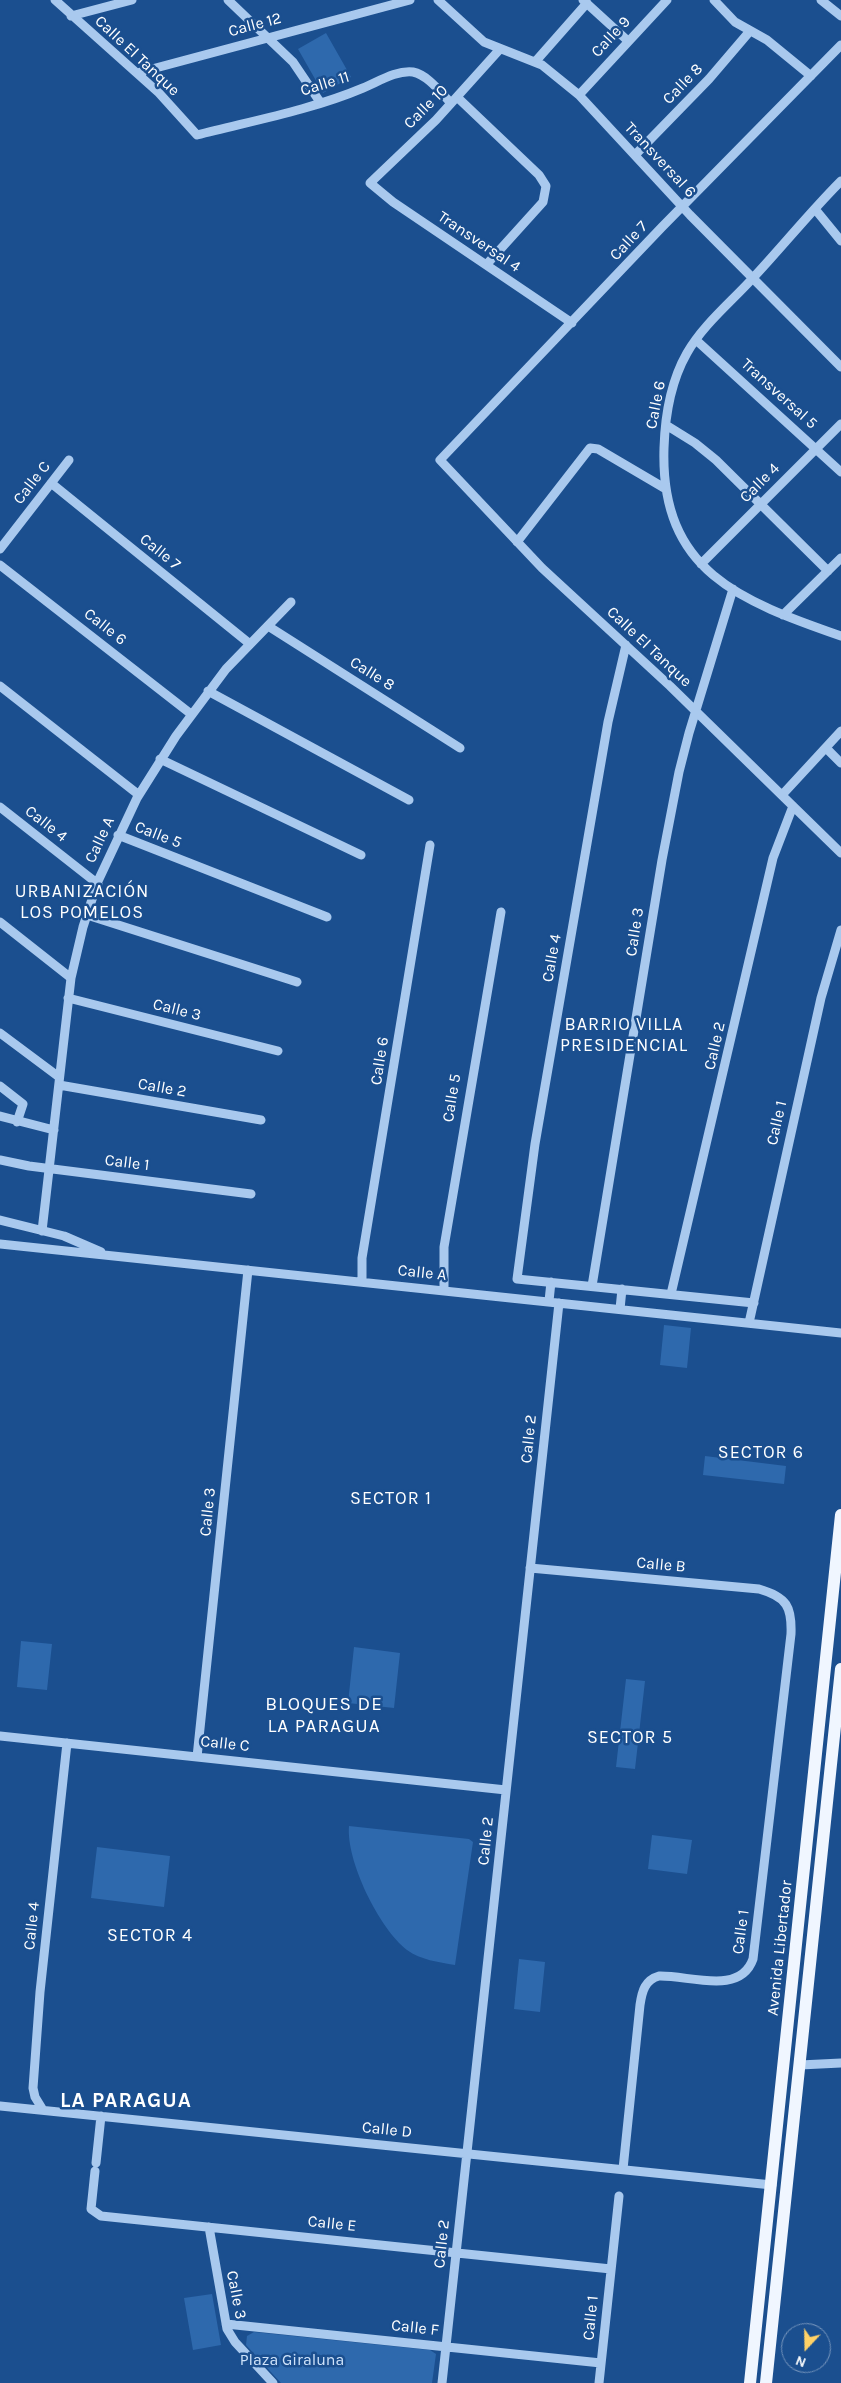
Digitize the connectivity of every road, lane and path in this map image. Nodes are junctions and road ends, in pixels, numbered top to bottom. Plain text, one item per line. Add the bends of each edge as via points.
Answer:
1 (54, 0) edge
2 (132, 0) edge
3 (228, 0) edge
4 (410, 0) edge
5 (438, 0) edge
6 (667, 0) edge
7 (714, 0) edge
8 (821, 0) edge
9 (585, 2) edge
10 (71, 16) junction
11 (841, 16) edge
12 (750, 31) junction
13 (267, 37) junction
14 (628, 41) junction
15 (841, 45) edge
16 (500, 49) junction
17 (535, 62) junction
18 (137, 73) junction
19 (811, 76) junction
20 (579, 95) junction
21 (454, 100) junction
22 (320, 102) junction
23 (197, 135) joint
24 (635, 155) junction
25 (841, 180) edge
26 (370, 183) joint
27 (682, 207) junction
28 (816, 209) junction
29 (841, 241) edge
30 (487, 264) junction
31 (753, 278) junction
32 (572, 323) junction
33 (696, 340) junction
34 (841, 367) edge
35 (841, 424) edge
36 (666, 425) junction
37 (816, 448) junction
38 (69, 460) dead end
39 (440, 460) joint
40 (841, 472) edge
41 (51, 483) junction
42 (666, 489) junction
43 (760, 504) junction
44 (517, 542) junction
45 (0, 549) edge
46 (841, 558) edge
47 (701, 564) junction
48 (0, 565) edge
49 (828, 571) junction
50 (733, 589) junction
51 (291, 602) dead end
52 (783, 615) junction
53 (268, 626) junction
54 (841, 636) edge
55 (250, 644) junction
56 (626, 645) junction
57 (0, 686) edge
58 (208, 691) junction
59 (696, 711) junction
60 (192, 714) junction
61 (841, 731) edge
62 (460, 748) dead end
63 (826, 748) junction
64 (160, 759) junction
65 (841, 763) edge
66 (139, 795) junction
67 (782, 795) junction
68 (409, 800) dead end
69 (793, 806) junction
70 (0, 807) edge
71 (118, 835) junction
72 (430, 845) dead end
73 (841, 853) edge
74 (361, 855) dead end
75 (98, 884) junction
76 (501, 912) dead end
77 (86, 915) junction
78 (327, 917) dead end
79 (0, 922) edge
80 (841, 930) edge
81 (71, 978) junction
82 (297, 982) dead end
83 (68, 998) junction
84 (0, 1033) edge
85 (278, 1051) dead end
86 (59, 1081) junction
87 (0, 1086) edge
88 (0, 1116) edge
89 (261, 1120) dead end
90 (17, 1122) junction
91 (54, 1130) junction
92 (0, 1160) edge
93 (50, 1169) junction
94 (251, 1194) dead end
95 (0, 1220) edge
96 (42, 1231) junction
97 (0, 1244) edge
98 (108, 1255) junction
99 (248, 1270) junction
100 (362, 1282) junction
101 (551, 1282) junction
102 (592, 1286) junction
103 (622, 1289) junction
104 (444, 1290) junction
105 (671, 1294) junction
106 (549, 1302) junction
107 (559, 1302) junction
108 (754, 1303) junction
109 (620, 1309) junction
110 (749, 1323) junction
111 (841, 1333) edge
112 (841, 1515) edge
113 (530, 1568) junction
114 (786, 1604) joint
115 (841, 1669) edge
116 (0, 1736) edge
117 (66, 1743) junction
118 (198, 1757) junction
119 (506, 1790) junction
120 (841, 2063) edge
121 (800, 2065) junction
122 (0, 2106) edge
123 (42, 2110) junction
124 (101, 2116) junction
125 (467, 2154) junction
126 (623, 2169) junction
127 (772, 2185) junction
128 (787, 2187) junction
129 (619, 2196) dead end
130 (209, 2227) junction
131 (456, 2252) junction
132 (611, 2269) junction
133 (226, 2324) junction
134 (446, 2347) junction
135 (601, 2363) junction
136 (273, 2383) edge
137 (442, 2383) edge
138 (599, 2383) edge
139 (750, 2383) edge
140 (766, 2383) edge

1 - 10 street, Calle El Tanque
2 - 10 street
3 - 13 street
4 - 13 street, Calle 12
5 - 16 street, Transversal 6 via 475,36
6 - 14 street, Calle 9
7 - 12 street via 735,22
8 - 11 street
9 - 14 street
9 - 17 street
10 - 18 street, Calle El Tanque
12 - 19 street via 767,40
12 - 24 street, Calle 8 via 709,79
13 - 18 street, Calle 12
13 - 22 street via 293,62
14 - 20 street, Calle 9
15 - 19 street, Calle 7
16 - 17 street, Transversal 6
16 - 21 street, Calle 10
17 - 20 street, Transversal 6
18 - 23 street, Calle El Tanque
19 - 27 street, Calle 7
20 - 24 street, Transversal 6
21 - 22 street, Calle 11 via 413,72 395,74 347,95
21 - 26 street, Calle 10
21 - 30 street via 539,175 547,191 543,202
22 - 23 street, Calle 11
24 - 27 street, Transversal 6
25 - 28 street, Calle 6
26 - 30 street, Transversal 4 via 393,202
27 - 31 street, Transversal 6
27 - 32 street, Calle 7
28 - 29 street
28 - 31 street, Calle 6
30 - 32 street, Transversal 4
31 - 33 street, Calle 6
31 - 34 street, Transversal 6
32 - 39 street, Calle 7
33 - 36 street, Calle 6 via 680,367
33 - 37 street, Transversal 5
35 - 37 street, Calle 4
36 - 42 street, Calle 6
36 - 43 street via 705,450
37 - 40 street, Transversal 5
37 - 43 street, Calle 4
38 - 41 street, Calle C
39 - 44 street, Calle El Tanque
41 - 45 street, Calle C
41 - 55 street, Calle 7
42 - 44 street via 598,449 590,448
42 - 47 street, Calle 6 via 677,530
43 - 47 street, Calle 4
43 - 49 street
44 - 56 street, Calle El Tanque
46 - 49 street
47 - 50 street, Calle 6
48 - 60 street, Calle 6
49 - 52 street
50 - 52 street, Calle 6
50 - 59 street, Calle 3
51 - 53 street, Calle A
52 - 54 street, Calle 6
53 - 55 street, Calle A
53 - 62 street, Calle 8
55 - 58 street, Calle A
56 - 59 street, Calle El Tanque
56 - 101 street, Calle 4 via 608,722 535,1144 517,1278
57 - 66 street, Calle 5
58 - 60 street, Calle A
58 - 68 street
59 - 67 street, Calle El Tanque
59 - 102 street, Calle 3 via 684,751 662,860
60 - 64 street, Calle A
61 - 63 street
63 - 65 street
63 - 67 street
64 - 66 street, Calle A
64 - 74 street
66 - 71 street, Calle A
67 - 69 street, Calle El Tanque
69 - 73 street, Calle El Tanque
69 - 105 street, Calle 2 via 773,858
70 - 75 street, Calle 4
71 - 75 street, Calle A
71 - 78 street, Calle 5
72 - 100 street, Calle 6 via 362,1258
75 - 77 street, Calle A
76 - 104 street, Calle 5 via 448,1218 442,1263
77 - 81 street, Calle A
77 - 82 street
79 - 81 street
80 - 108 street, Calle 1 via 821,998
81 - 83 street, Calle A
83 - 85 street, Calle 3
83 - 86 street, Calle A
84 - 86 street, Calle 2
86 - 89 street, Calle 2
86 - 91 street, Calle A
87 - 90 street via 23,1104
88 - 90 street
90 - 91 street
91 - 93 street, Calle A
92 - 93 street, Calle 1
93 - 94 street, Calle 1
93 - 96 street, Calle A
95 - 96 street
96 - 98 street via 82,1242
97 - 98 street, Calle A
98 - 99 street, Calle A
99 - 100 street, Calle A
99 - 118 street, Calle 3
100 - 104 street, Calle A
101 - 102 street
101 - 106 street
102 - 103 street
103 - 105 street
103 - 109 street
104 - 106 street, Calle A
105 - 108 street
106 - 107 street, Calle A
107 - 109 street, Calle A
107 - 113 street, Calle 2
108 - 110 street, Calle 1
109 - 110 street, Calle A
110 - 111 street, Calle A
112 - 127 main road, Avenida Libertador
113 - 114 street, Calle B via 752,1588 769,1592
113 - 119 street, Calle 2
114 - 126 street, Calle 1 via 791,1614 791,1634 754,1959 748,1970 732,1980 660,1976 646,1983 641,1998
115 - 121 main road, Avenida Libertador
116 - 117 street, Calle C
117 - 118 street, Calle C
117 - 123 street, Calle 4 via 33,2088
118 - 119 street, Calle C
119 - 125 street, Calle 2
120 - 121 street
121 - 128 main road, Avenida Libertador
122 - 123 street, Calle D
123 - 124 street, Calle D
124 - 125 street, Calle D
124 - 130 street, Calle E via 91,2209 97,2215
125 - 126 street, Calle D
125 - 131 street, Calle 2
126 - 127 street, Calle D
127 - 128 main road
127 - 139 main road, Avenida Libertador
128 - 140 main road, Avenida Libertador
129 - 132 street, Calle 1
130 - 131 street, Calle E
130 - 133 street, Calle 3
131 - 132 street, Calle E
131 - 134 street, Calle 2
132 - 135 street, Calle 1
133 - 134 street, Calle F
133 - 136 street, Calle 3 via 235,2342
134 - 135 street, Calle F
134 - 137 street, Calle 2
135 - 138 street, Calle 1

